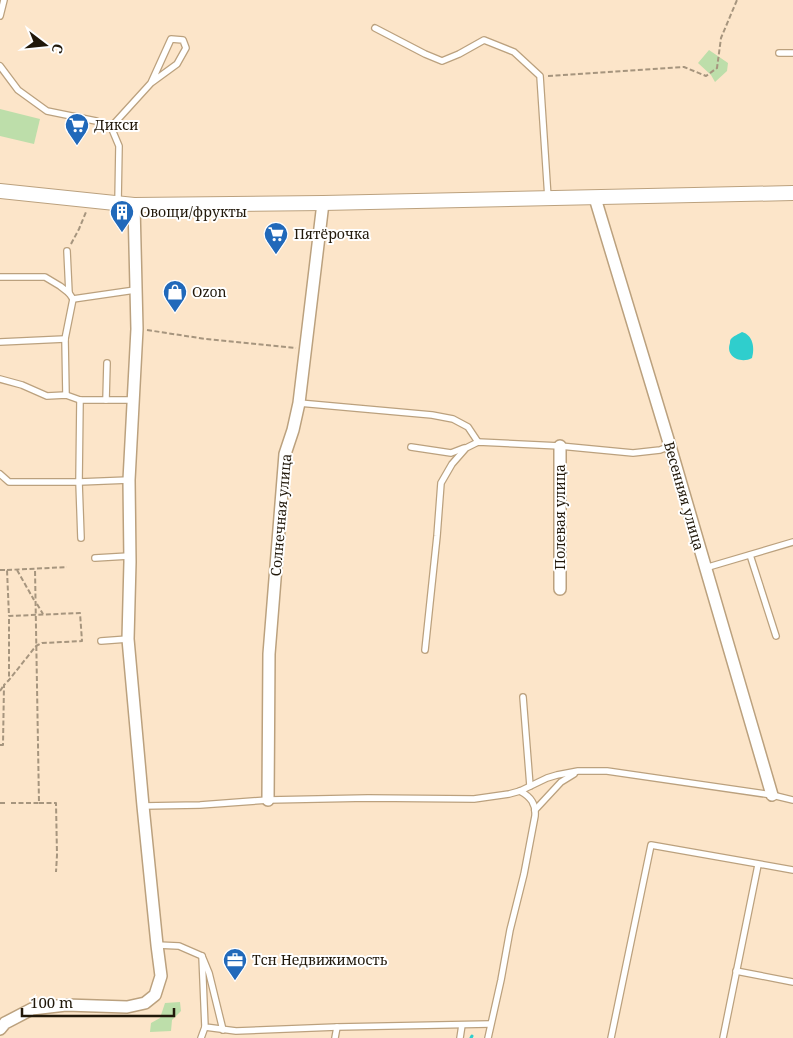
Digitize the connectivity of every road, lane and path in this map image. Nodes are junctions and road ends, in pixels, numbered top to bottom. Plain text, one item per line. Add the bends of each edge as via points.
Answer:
1 (4, 0) edge
2 (737, 0) edge
3 (0, 16) edge
4 (375, 28) dead end
5 (779, 53) dead end
6 (793, 53) edge
7 (0, 66) edge
8 (540, 76) junction
9 (151, 83) junction
10 (111, 127) junction
11 (0, 191) edge
12 (793, 193) edge
13 (548, 198) junction
14 (595, 198) junction
15 (91, 200) junction
16 (118, 202) junction
17 (323, 204) junction
18 (134, 205) junction
19 (67, 251) joint
20 (0, 277) edge
21 (135, 290) junction
22 (68, 293) junction
23 (73, 299) junction
24 (137, 329) junction
25 (66, 339) junction
26 (0, 342) edge
27 (305, 349) junction
28 (107, 363) dead end
29 (0, 379) edge
30 (66, 395) junction
31 (80, 400) junction
32 (106, 400) junction
33 (133, 400) junction
34 (299, 403) junction
35 (478, 442) junction
36 (560, 446) junction
37 (670, 446) junction
38 (411, 447) dead end
39 (466, 448) junction
40 (0, 474) edge
41 (129, 480) junction
42 (79, 482) junction
43 (81, 538) dead end
44 (793, 542) edge
45 (750, 555) junction
46 (130, 556) junction
47 (95, 558) dead end
48 (67, 567) dead end
49 (705, 568) junction
50 (35, 569) junction
51 (0, 570) edge
52 (7, 570) junction
53 (16, 570) junction
54 (560, 589) dead end
55 (36, 602) junction
56 (43, 614) junction
57 (36, 615) junction
58 (9, 616) junction
59 (776, 636) dead end
60 (128, 639) junction
61 (101, 641) dead end
62 (36, 646) junction
63 (424, 650) dead end
64 (9, 680) junction
65 (4, 685) junction
66 (0, 691) edge
67 (523, 697) dead end
68 (0, 745) edge
69 (578, 771) junction
70 (530, 786) junction
71 (520, 791) junction
72 (772, 796) junction
73 (268, 800) junction
74 (793, 800) edge
75 (0, 803) edge
76 (5, 803) dead end
77 (11, 803) dead end
78 (39, 803) junction
79 (143, 806) junction
80 (536, 810) junction
81 (758, 865) junction
82 (793, 870) edge
83 (56, 872) dead end
84 (157, 945) junction
85 (202, 956) junction
86 (736, 971) junction
87 (793, 982) edge
88 (490, 1024) junction
89 (462, 1025) junction
90 (205, 1027) junction
91 (337, 1027) junction
92 (0, 1028) edge
93 (223, 1030) junction
94 (201, 1038) edge
95 (335, 1038) edge
96 (460, 1038) edge
97 (488, 1038) edge
98 (611, 1038) edge
99 (723, 1038) edge

1 - 3 lane
2 - 8 path via 721,38 717,68 706,76 684,67
4 - 8 lane via 442,61 484,40 514,52
5 - 6 lane
7 - 10 lane via 18,90 47,111
8 - 13 lane
9 - 9 lane via 177,64 186,48 183,40 171,39
9 - 10 lane
10 - 16 lane via 119,146
11 - 15 street
12 - 14 street
13 - 14 street
13 - 17 street
14 - 37 street, Весенняя улица
15 - 16 street
15 - 19 path
16 - 18 street
17 - 18 street
17 - 27 street, Солнечная улица
18 - 21 street
19 - 22 lane
20 - 22 lane via 45,276
21 - 23 lane
21 - 24 street
22 - 23 lane
23 - 25 lane
24 - 27 path
24 - 33 street
25 - 26 lane
25 - 30 lane
27 - 34 street, Солнечная улица
28 - 32 lane
29 - 30 lane via 46,396
30 - 31 lane
31 - 32 lane
31 - 42 lane
32 - 33 lane
33 - 41 street
34 - 35 lane via 453,418 468,428
34 - 73 street, Солнечная улица via 285,454 270,654
35 - 36 lane
35 - 39 lane
36 - 37 lane via 633,453
36 - 54 street, Полевая улица
37 - 49 street, Весенняя улица
38 - 39 lane via 451,453
39 - 63 lane via 441,483
40 - 42 lane via 9,482
41 - 42 lane
41 - 46 street
42 - 43 lane
44 - 45 lane
45 - 49 lane
45 - 59 lane
46 - 47 lane
46 - 60 street
48 - 50 path
49 - 72 street, Весенняя улица
50 - 53 path
50 - 55 path
51 - 52 path
52 - 53 path
52 - 58 path
53 - 55 path
55 - 56 path
55 - 57 path
56 - 57 path
56 - 62 path via 80,613 82,641
57 - 58 path
57 - 62 path
58 - 64 path
60 - 61 lane
60 - 79 street
62 - 64 path
62 - 78 path
64 - 65 path
65 - 66 path
65 - 68 path via 3,745
67 - 70 lane
69 - 70 lane via 547,778
69 - 72 lane via 607,772
69 - 80 lane via 561,782
70 - 71 lane
71 - 73 lane via 474,799
71 - 80 lane via 534,802
72 - 74 lane
73 - 79 lane
75 - 76 path
77 - 78 path
78 - 83 path via 56,803
79 - 84 street
80 - 88 lane
81 - 82 lane
81 - 86 lane
81 - 98 lane via 651,845
84 - 85 lane via 179,946
84 - 92 street via 161,976 155,995 145,1003 127,1007 66,1005 32,1009
85 - 90 lane
85 - 93 lane
86 - 87 lane
86 - 99 lane
88 - 89 lane
88 - 97 lane
89 - 91 lane
89 - 96 lane
90 - 93 lane
90 - 94 lane
91 - 93 lane
91 - 95 lane

